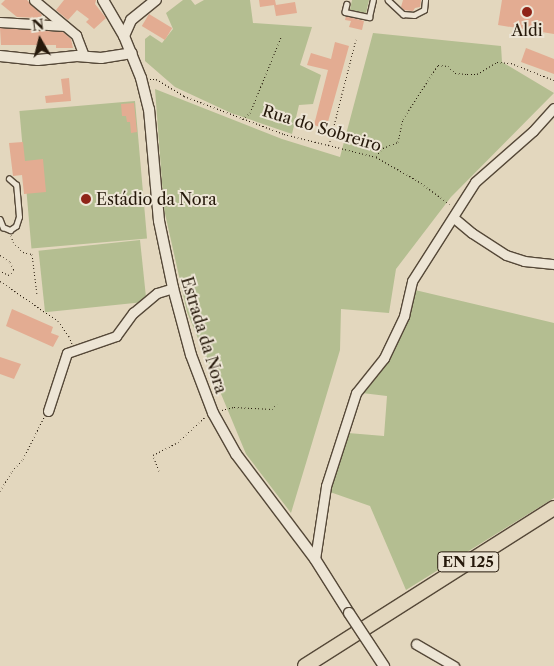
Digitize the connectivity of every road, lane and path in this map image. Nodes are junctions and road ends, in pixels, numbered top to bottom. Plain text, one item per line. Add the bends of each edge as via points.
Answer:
1 (34, 0) edge
2 (103, 0) edge
3 (156, 0) edge
4 (373, 0) edge
5 (388, 0) edge
6 (425, 0) edge
7 (347, 4) dead end
8 (50, 14) junction
9 (114, 18) junction
10 (131, 20) junction
11 (0, 22) edge
12 (46, 25) junction
13 (65, 26) junction
14 (124, 36) junction
15 (280, 38) dead end
16 (356, 39) dead end
17 (132, 54) junction
18 (84, 56) junction
19 (1, 57) edge
20 (142, 78) junction
21 (554, 80) edge
22 (554, 108) edge
23 (242, 119) junction
24 (329, 145) junction
25 (376, 157) junction
26 (9, 180) dead end
27 (457, 215) junction
28 (0, 219) edge
29 (10, 230) junction
30 (0, 255) edge
31 (554, 264) edge
32 (0, 271) edge
33 (0, 281) edge
34 (173, 288) junction
35 (37, 295) dead end
36 (74, 349) junction
37 (277, 404) dead end
38 (48, 411) joint
39 (213, 413) junction
40 (159, 471) dead end
41 (0, 491) edge
42 (554, 508) edge
43 (315, 559) junction
44 (382, 616) junction
45 (416, 644) dead end
46 (296, 666) edge
47 (305, 666) edge
48 (384, 666) edge
49 (454, 666) edge

1 - 8 street
2 - 9 street, Estrada da Nora
3 - 10 street
4 - 7 lane via 369,18 345,12
5 - 6 lane via 403,14 414,15 424,10
8 - 12 street via 51,22
8 - 13 street
9 - 10 street
9 - 14 street, Estrada da Nora
10 - 14 street
11 - 12 street
12 - 13 street
13 - 18 street via 76,35
14 - 17 street, Estrada da Nora
15 - 23 path via 250,114
16 - 24 path
17 - 18 street via 101,58
17 - 20 street, Estrada da Nora
18 - 19 street via 38,60
20 - 23 path, Rua do Sobreiro via 156,80 184,96
20 - 34 street, Estrada da Nora via 150,109 159,220
21 - 25 path via 511,64 496,62 477,74 455,73 448,66 438,65 403,119 398,142 383,148
22 - 27 street via 475,182
23 - 24 path, Rua do Sobreiro via 301,140
24 - 25 path, Rua do Sobreiro
25 - 27 path, Rua do Sobreiro via 418,181
26 - 29 lane via 16,185 19,217 16,226
27 - 31 street via 472,233 506,255 524,261
27 - 43 street via 412,281 404,316 384,358 356,393 326,486
28 - 29 lane via 3,227
29 - 35 path via 13,242 22,252 32,254
30 - 32 path via 10,262 14,270 9,275
33 - 36 path via 58,321
34 - 36 street via 157,293 133,312 116,336
34 - 39 street, Estrada da Nora via 191,355
36 - 38 street via 62,362
37 - 39 path via 272,409 234,407
38 - 41 path via 23,459
39 - 40 path via 178,442 153,455
39 - 43 street, Estrada da Nora via 236,454
42 - 44 main road, EN 125
43 - 48 street, Estrada da Nora, bridge
44 - 46 main road, EN 125
44 - 47 main road, EN 125
45 - 49 street

